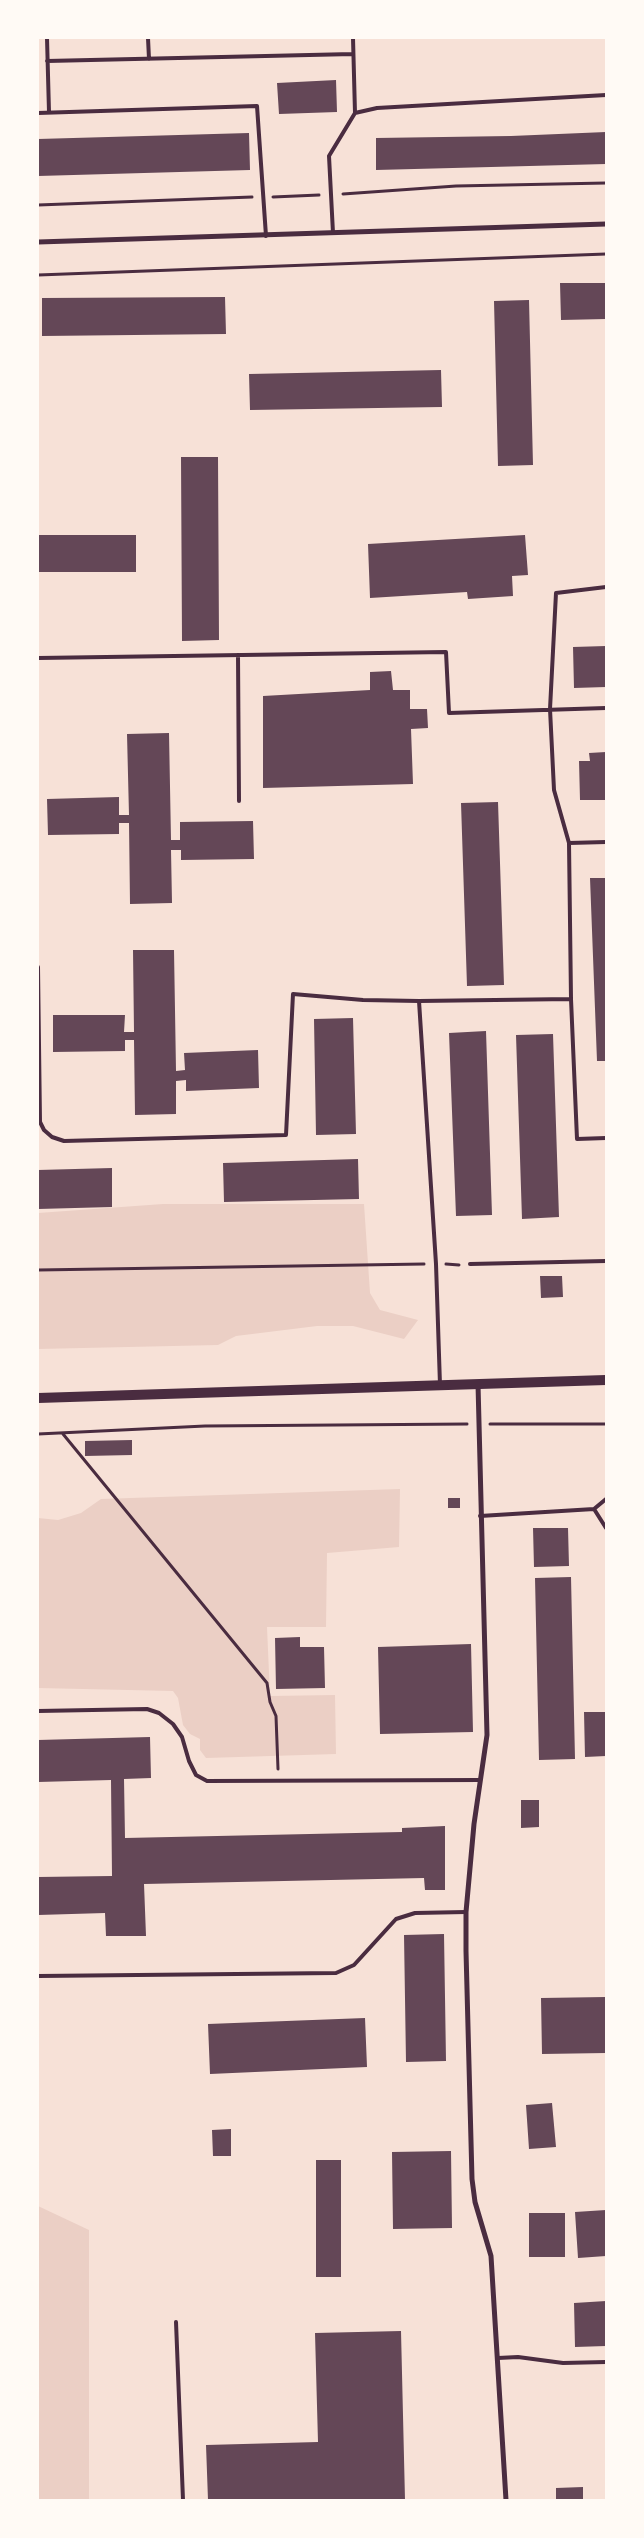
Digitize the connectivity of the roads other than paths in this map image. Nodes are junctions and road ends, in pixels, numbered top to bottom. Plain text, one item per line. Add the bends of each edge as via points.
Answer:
1 (47, 38) edge
2 (148, 38) edge
3 (353, 38) edge
4 (353, 54) junction
5 (149, 59) junction
6 (47, 61) junction
7 (606, 95) edge
8 (49, 112) junction
9 (38, 113) edge
10 (355, 113) junction
11 (606, 224) edge
12 (333, 233) junction
13 (266, 236) junction
14 (38, 242) edge
15 (606, 586) edge
16 (238, 655) junction
17 (38, 658) edge
18 (606, 708) edge
19 (550, 709) junction
20 (239, 800) dead end
21 (606, 842) edge
22 (569, 843) junction
23 (38, 967) edge
24 (571, 999) junction
25 (419, 1001) junction
26 (606, 1138) edge
27 (606, 1261) edge
28 (470, 1264) dead end
29 (606, 1380) edge
30 (478, 1383) junction
31 (440, 1385) junction
32 (38, 1398) edge
33 (606, 1499) edge
34 (594, 1509) junction
35 (480, 1516) junction
36 (606, 1528) edge
37 (38, 1711) edge
38 (480, 1780) junction
39 (466, 1912) junction
40 (38, 1976) edge
41 (176, 2322) dead end
42 (498, 2358) junction
43 (606, 2362) edge
44 (183, 2500) edge
45 (506, 2500) edge

1 - 6 lane
2 - 5 lane
3 - 4 lane
4 - 5 lane
4 - 10 lane
5 - 6 lane
6 - 8 lane
7 - 10 lane via 377,108
8 - 9 lane
8 - 13 lane via 257,106
10 - 12 lane via 329,156
11 - 12 street
12 - 13 street
13 - 14 street
15 - 19 lane via 556,593
16 - 17 lane
16 - 19 lane via 446,652 449,713
16 - 20 lane
18 - 19 lane
19 - 22 lane via 554,790
21 - 22 lane
22 - 24 lane
23 - 25 lane via 40,1122 52,1138 64,1141 286,1135 293,994
24 - 25 lane
24 - 26 lane via 577,1139
25 - 31 lane via 436,1264
27 - 28 lane
29 - 30 main road
30 - 31 main road
30 - 35 street
31 - 32 main road
33 - 34 lane
34 - 35 lane
34 - 36 lane
35 - 38 street via 487,1735
37 - 38 lane via 148,1709 159,1713 182,1737 196,1775 207,1781
38 - 39 street
39 - 40 lane via 415,1913 396,1920 354,1965 336,1973
39 - 42 street via 472,2179 475,2202 491,2256
41 - 44 lane
42 - 43 lane via 518,2357 563,2363
42 - 45 street

